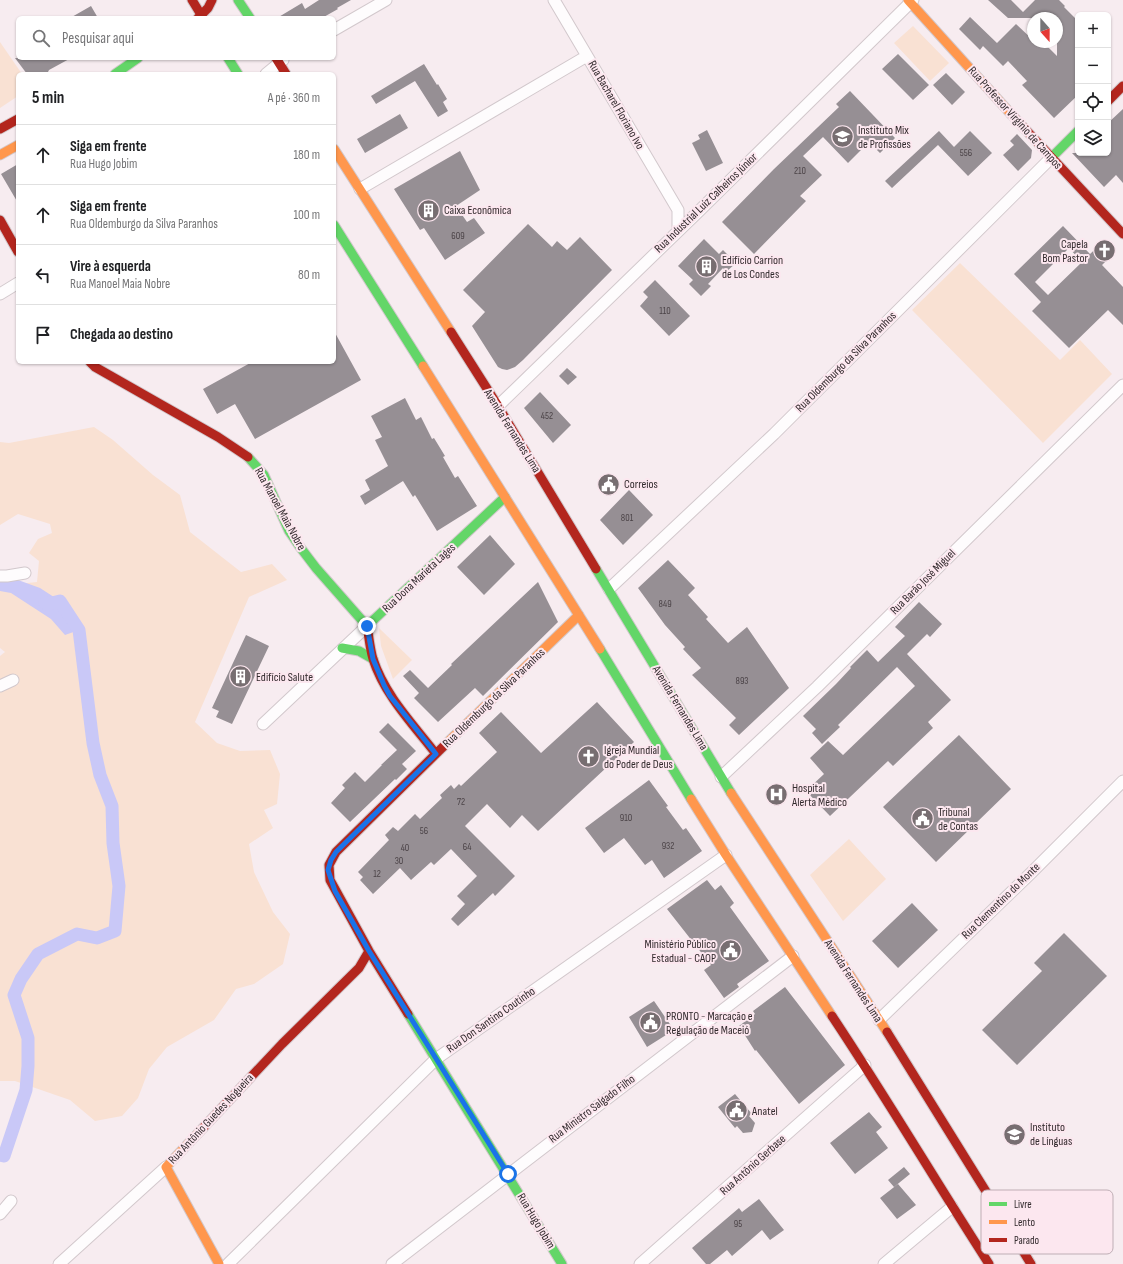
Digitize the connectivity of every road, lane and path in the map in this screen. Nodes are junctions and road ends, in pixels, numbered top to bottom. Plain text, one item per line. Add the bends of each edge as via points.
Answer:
1 (192, 0) edge
2 (212, 0) edge
3 (238, 0) edge
4 (386, 0) edge
5 (554, 0) edge
6 (911, 1) edge
7 (200, 16) edge
8 (202, 16) edge
9 (249, 16) edge
10 (336, 29) edge
11 (587, 56) junction
12 (135, 60) edge
13 (229, 60) edge
14 (281, 60) edge
15 (117, 72) edge
16 (237, 72) edge
17 (268, 72) edge
18 (285, 72) edge
19 (1123, 86) edge
20 (1111, 98) edge
21 (16, 120) edge
22 (0, 129) edge
23 (1075, 134) edge
24 (16, 146) edge
25 (336, 152) edge
26 (0, 155) edge
27 (1051, 158) junction
28 (360, 189) junction
29 (678, 210) junction
30 (698, 211) junction
31 (0, 220) edge
32 (336, 228) edge
33 (678, 230) junction
34 (1123, 234) edge
35 (16, 248) edge
36 (16, 285) edge
37 (0, 294) edge
38 (92, 364) edge
39 (1123, 385) edge
40 (498, 406) junction
41 (505, 497) junction
42 (25, 573) dead end
43 (0, 576) edge
44 (609, 589) junction
45 (579, 615) junction
46 (367, 626) junction
47 (342, 648) junction
48 (373, 659) junction
49 (13, 680) dead end
50 (0, 686) edge
51 (263, 724) dead end
52 (436, 754) junction
53 (721, 777) junction
54 (1123, 781) edge
55 (726, 855) junction
56 (335, 891) joint
57 (369, 951) junction
58 (793, 956) junction
59 (378, 965) junction
60 (359, 968) junction
61 (879, 1020) junction
62 (436, 1059) junction
63 (865, 1065) junction
64 (166, 1167) junction
65 (508, 1174) junction
66 (985, 1190) edge
67 (11, 1201) dead end
68 (952, 1207) junction
69 (0, 1214) edge
70 (981, 1252) edge
71 (983, 1254) edge
72 (1025, 1254) edge
73 (59, 1264) edge
74 (219, 1264) edge
75 (228, 1264) edge
76 (392, 1264) edge
77 (562, 1264) edge
78 (640, 1264) edge
79 (884, 1264) edge
80 (989, 1264) edge
81 (1031, 1264) edge

1 - 7 main road
2 - 8 main road
3 - 9 main road
4 - 10 street
5 - 11 street, Rua Bacharel Floriano Ivo
6 - 27 main road, Rua Professor Virgínio de Campos
6 - 30 street, Rua Industrial Luiz Calheiros Júnior
11 - 28 street
11 - 29 street, Rua Bacharel Floriano Ivo
12 - 15 main road
13 - 16 main road
14 - 17 street
14 - 18 main road
19 - 20 main road
21 - 22 main road
23 - 27 main road, Rua Oldemburgo da Silva Paranhos
24 - 26 main road
25 - 28 main road, Avenida Fernandes Lima
27 - 34 main road, Rua Professor Virgínio de Campos
27 - 44 street, Rua Oldemburgo da Silva Paranhos via 774,434
28 - 40 main road, Avenida Fernandes Lima
29 - 30 street
29 - 33 street
30 - 33 street, Rua Industrial Luiz Calheiros Júnior
31 - 35 main road
32 - 41 main road
33 - 40 street, Rua Industrial Luiz Calheiros Júnior
36 - 37 street
38 - 46 main road, Rua Manoel Maia Nobre via 246,455 264,475 300,547
39 - 53 street, Rua Barão José Miguel via 823,681
40 - 44 main road, Avenida Fernandes Lima
41 - 45 main road
41 - 46 main road, Rua Dona Marieta Lages
42 - 43 street
44 - 53 main road, Avenida Fernandes Lima
45 - 52 main road, Rua Oldemburgo da Silva Paranhos
45 - 55 main road
46 - 47 street, Rua Dona Marieta Lages
46 - 48 main road
47 - 48 main road via 359,651
47 - 51 street, Rua Dona Marieta Lages
48 - 52 main road via 390,696
49 - 50 street
52 - 56 main road, Rua Oldemburgo da Silva Paranhos via 336,852 328,870
53 - 61 main road, Avenida Fernandes Lima
54 - 61 street, Rua Clementino do Monte
55 - 58 main road
55 - 62 street, Rua Don Santino Coutinho
56 - 57 main road, Rua Hugo Jobim
57 - 59 main road, Rua Hugo Jobim
57 - 60 main road, Rua Antônio Guedes Nogueira
58 - 63 main road
58 - 65 street, Rua Ministro Salgado Filho
59 - 60 main road
59 - 62 main road, Rua Hugo Jobim
60 - 64 main road, Rua Antônio Guedes Nogueira via 282,1044
61 - 66 main road, Avenida Fernandes Lima
62 - 65 main road, Rua Hugo Jobim
62 - 75 street, Rua Don Santino Coutinho
63 - 68 main road
63 - 78 street, Rua Antônio Gerbase
64 - 73 street, Rua Antônio Guedes Nogueira
64 - 74 main road
65 - 76 street, Rua Ministro Salgado Filho
65 - 77 main road, Rua Hugo Jobim
67 - 69 street
68 - 70 main road
68 - 79 street
71 - 80 main road
72 - 81 main road, Avenida Fernandes Lima

